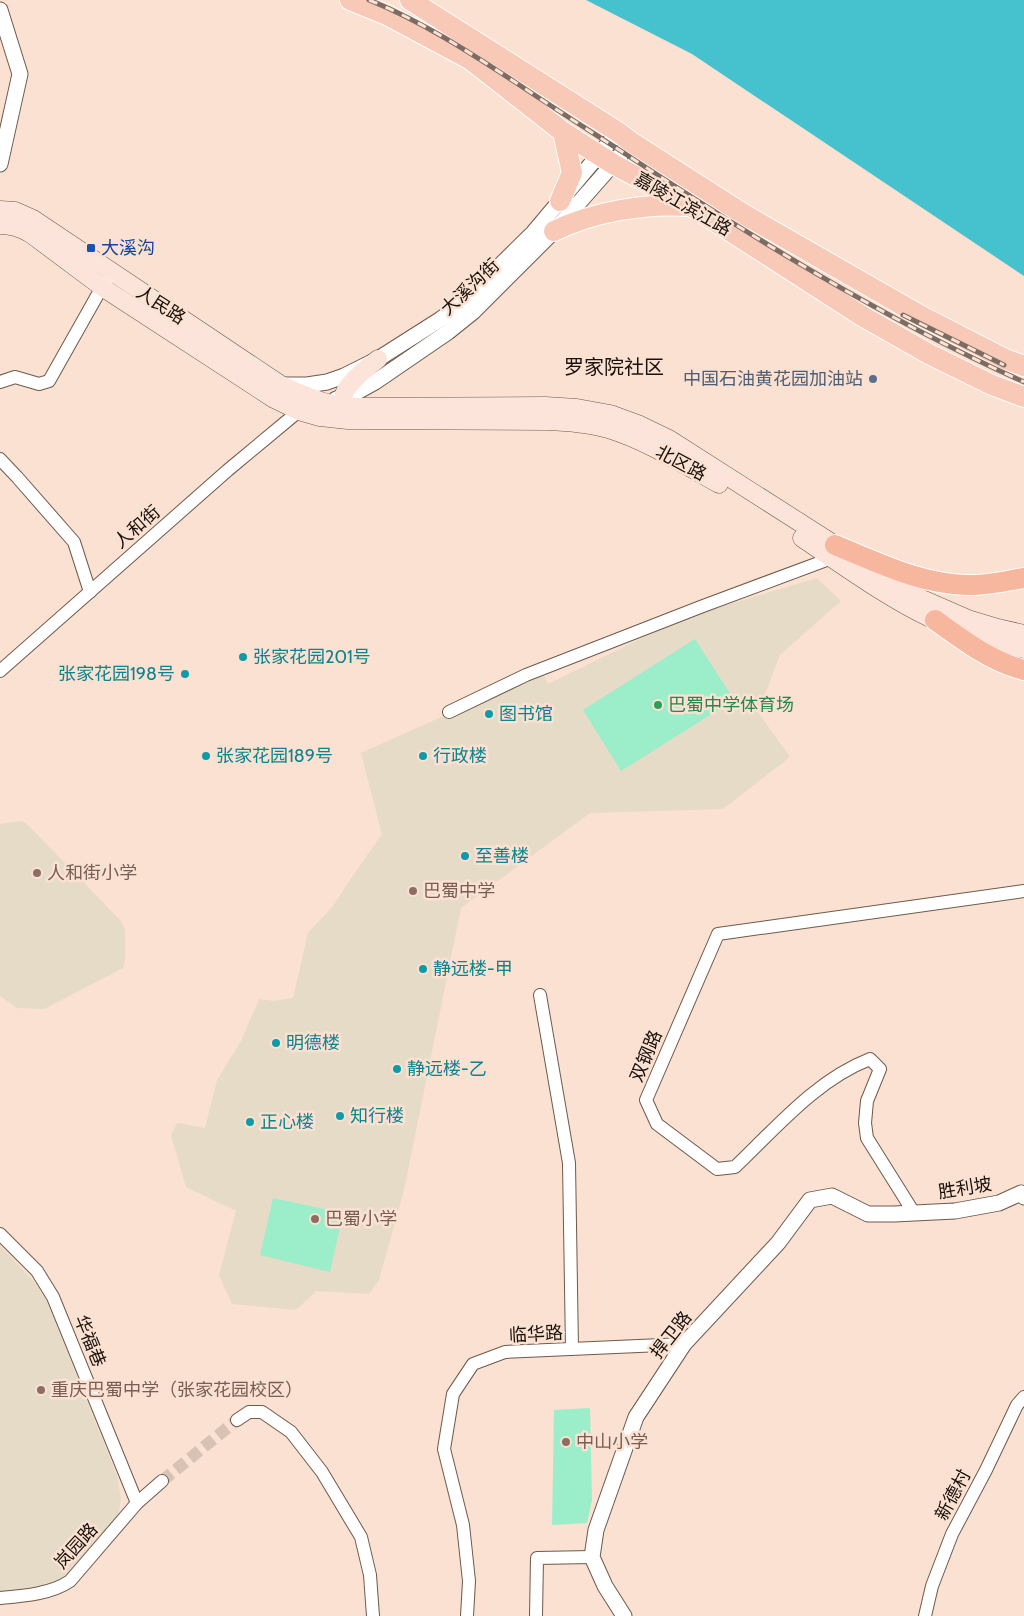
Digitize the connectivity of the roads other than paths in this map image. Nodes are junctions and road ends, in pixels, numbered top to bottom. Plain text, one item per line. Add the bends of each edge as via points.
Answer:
1 (350, 0) edge
2 (410, 0) edge
3 (0, 10) edge
4 (563, 132) junction
5 (624, 137) junction
6 (607, 159) junction
7 (0, 164) edge
8 (560, 201) junction
9 (691, 206) junction
10 (0, 210) edge
11 (4, 222) edge
12 (554, 231) junction
13 (112, 273) junction
14 (102, 288) junction
15 (378, 359) junction
16 (1024, 366) edge
17 (0, 382) edge
18 (281, 385) junction
19 (1024, 397) edge
20 (343, 402) junction
21 (323, 403) junction
22 (299, 411) junction
23 (376, 421) junction
24 (0, 460) edge
25 (833, 551) junction
26 (1024, 578) edge
27 (90, 592) junction
28 (935, 620) junction
29 (1024, 634) edge
30 (1024, 649) edge
31 (1024, 670) edge
32 (0, 671) edge
33 (449, 712) dead end
34 (1024, 892) edge
35 (540, 995) dead end
36 (1023, 1192) edge
37 (914, 1213) junction
38 (0, 1234) edge
39 (684, 1344) junction
40 (572, 1349) junction
41 (1024, 1397) edge
42 (238, 1420) tunnel mouth
43 (162, 1481) tunnel mouth
44 (137, 1502) junction
45 (592, 1558) junction
46 (0, 1598) edge
47 (373, 1616) edge
48 (467, 1616) edge
49 (536, 1616) edge
50 (624, 1616) edge
51 (925, 1616) edge

1 - 4 main road, 嘉陵江滨江路 via 388,15 471,60
2 - 5 main road, 嘉陵江滨江路
3 - 7 street via 20,74
4 - 6 main road, 嘉陵江滨江路
4 - 8 main road via 572,173
5 - 6 street, 大溪沟街
5 - 16 main road, 嘉陵江滨江路 via 745,215 923,317
6 - 8 street, 大溪沟街
6 - 9 main road, 嘉陵江滨江路
6 - 12 street, 大溪沟街
8 - 15 street, 大溪沟街 via 533,233 463,302
9 - 12 main road via 653,206 606,213 569,223
9 - 19 main road, 嘉陵江滨江路 via 862,316 938,358
10 - 13 main road, 人民路 via 15,211 28,217
11 - 14 main road, 人民路 via 31,234
12 - 20 street, 大溪沟街 via 473,312
13 - 14 street
13 - 18 main road, 人民路
14 - 17 street via 48,381 39,384 14,378
14 - 22 main road, 人民路 via 274,399
15 - 18 street, 大溪沟街 via 326,382
15 - 20 main road via 349,385
18 - 21 main road, 人民路
20 - 21 main road, 北区路
20 - 23 main road via 352,414
20 - 25 main road, 北区路 via 545,406 610,414 669,439
21 - 22 street
22 - 23 main road, 北区路 via 320,417
22 - 27 street, 人和街
23 - 25 main road, 北区路 via 546,421 606,428 633,438 728,488
24 - 27 street via 74,542
25 - 26 highway via 925,579 967,585
25 - 28 main road, 北区路 via 893,598
25 - 29 main road, 北区路 via 944,609
25 - 33 street via 526,675
27 - 32 street, 人和街
28 - 30 main road, 北区路 via 1000,644
28 - 31 highway via 976,649
34 - 37 street, 双钢路 via 718,934 646,1100 657,1124 716,1169 735,1167 815,1091 852,1066 870,1059 880,1069 867,1101 867,1138
35 - 40 street via 569,1163
36 - 37 street, 胜利坡 via 998,1203
37 - 39 street, 捍卫路 via 868,1214 832,1196 810,1200 778,1243
38 - 44 street, 华福巷 via 27,1259 53,1297
39 - 40 street, 临华路
39 - 45 street, 捍卫路 via 636,1417 596,1530
40 - 48 street, 临华路 via 505,1352 473,1364 453,1394 444,1449 463,1525 468,1581
41 - 51 street, 新德村 via 952,1534 932,1586
42 - 47 street via 249,1412 262,1412 291,1432 322,1472 361,1537 370,1575
43 - 44 street, 岚园路
44 - 46 street, 岚园路 via 70,1581 56,1589
45 - 49 street via 538,1558
45 - 50 street

